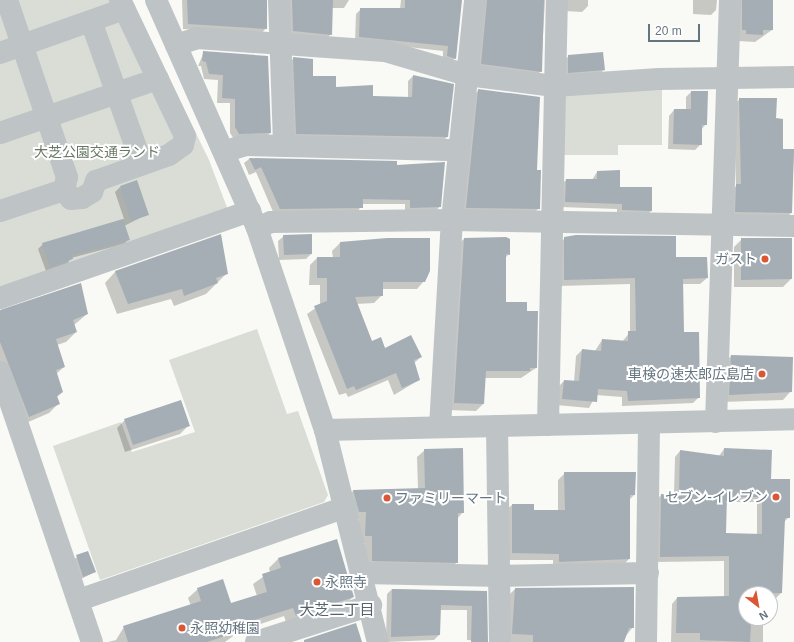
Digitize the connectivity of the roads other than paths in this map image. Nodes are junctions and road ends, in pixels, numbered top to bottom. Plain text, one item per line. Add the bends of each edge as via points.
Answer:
1 (7, 0) edge
2 (20, 0) edge
3 (156, 0) edge
4 (278, 0) edge
5 (475, 0) edge
6 (557, 0) edge
7 (730, 0) edge
8 (122, 5) edge
9 (91, 21) junction
10 (28, 43) junction
11 (176, 44) junction
12 (279, 44) junction
13 (0, 53) edge
14 (467, 75) junction
15 (794, 77) edge
16 (729, 78) junction
17 (158, 79) junction
18 (554, 86) junction
19 (117, 93) junction
20 (52, 115) junction
21 (0, 133) edge
22 (284, 145) junction
23 (458, 150) junction
24 (226, 151) junction
25 (142, 164) junction
26 (96, 181) junction
27 (64, 190) junction
28 (0, 211) edge
29 (254, 220) junction
30 (452, 220) junction
31 (550, 220) junction
32 (722, 225) junction
33 (794, 226) edge
34 (0, 298) edge
35 (0, 372) edge
36 (794, 419) edge
37 (716, 422) junction
38 (649, 424) junction
39 (548, 425) junction
40 (497, 426) junction
41 (440, 427) junction
42 (326, 430) junction
43 (346, 507) junction
44 (363, 573) junction
45 (648, 573) junction
46 (501, 576) junction
47 (79, 600) junction
48 (371, 605) junction
49 (266, 641) edge
50 (92, 642) edge
51 (378, 642) edge
52 (500, 642) edge
53 (646, 642) edge

1 - 10 street
2 - 10 street
3 - 11 street
4 - 12 street
5 - 14 street
6 - 18 street
7 - 16 street
8 - 9 street
8 - 17 street
9 - 10 street
9 - 19 street
10 - 13 street
10 - 20 street
11 - 12 street via 197,38
11 - 24 street
12 - 14 street via 385,51
12 - 22 street
14 - 18 street
14 - 23 street
15 - 16 street
16 - 18 street
16 - 32 street
17 - 19 street
17 - 25 street via 185,136 178,151
18 - 31 street
19 - 20 street
19 - 25 street
20 - 21 street
20 - 26 street via 78,173 86,181
20 - 27 street via 67,177
22 - 23 street
22 - 24 street via 246,145
23 - 30 street
24 - 29 street
25 - 26 street
26 - 27 street via 92,192 82,198 72,199
27 - 28 street
29 - 30 street
29 - 34 street
29 - 42 street
30 - 31 street
30 - 41 street
31 - 32 street
31 - 39 street
32 - 33 street
32 - 37 street
35 - 47 street
36 - 37 street
37 - 38 street
38 - 39 street
38 - 45 street
39 - 40 street
40 - 41 street
40 - 46 street
41 - 42 street
42 - 43 street
43 - 44 street
43 - 47 street
44 - 46 street
44 - 48 street
45 - 46 street
45 - 53 street
46 - 52 street
47 - 50 street
48 - 49 street
48 - 51 street

